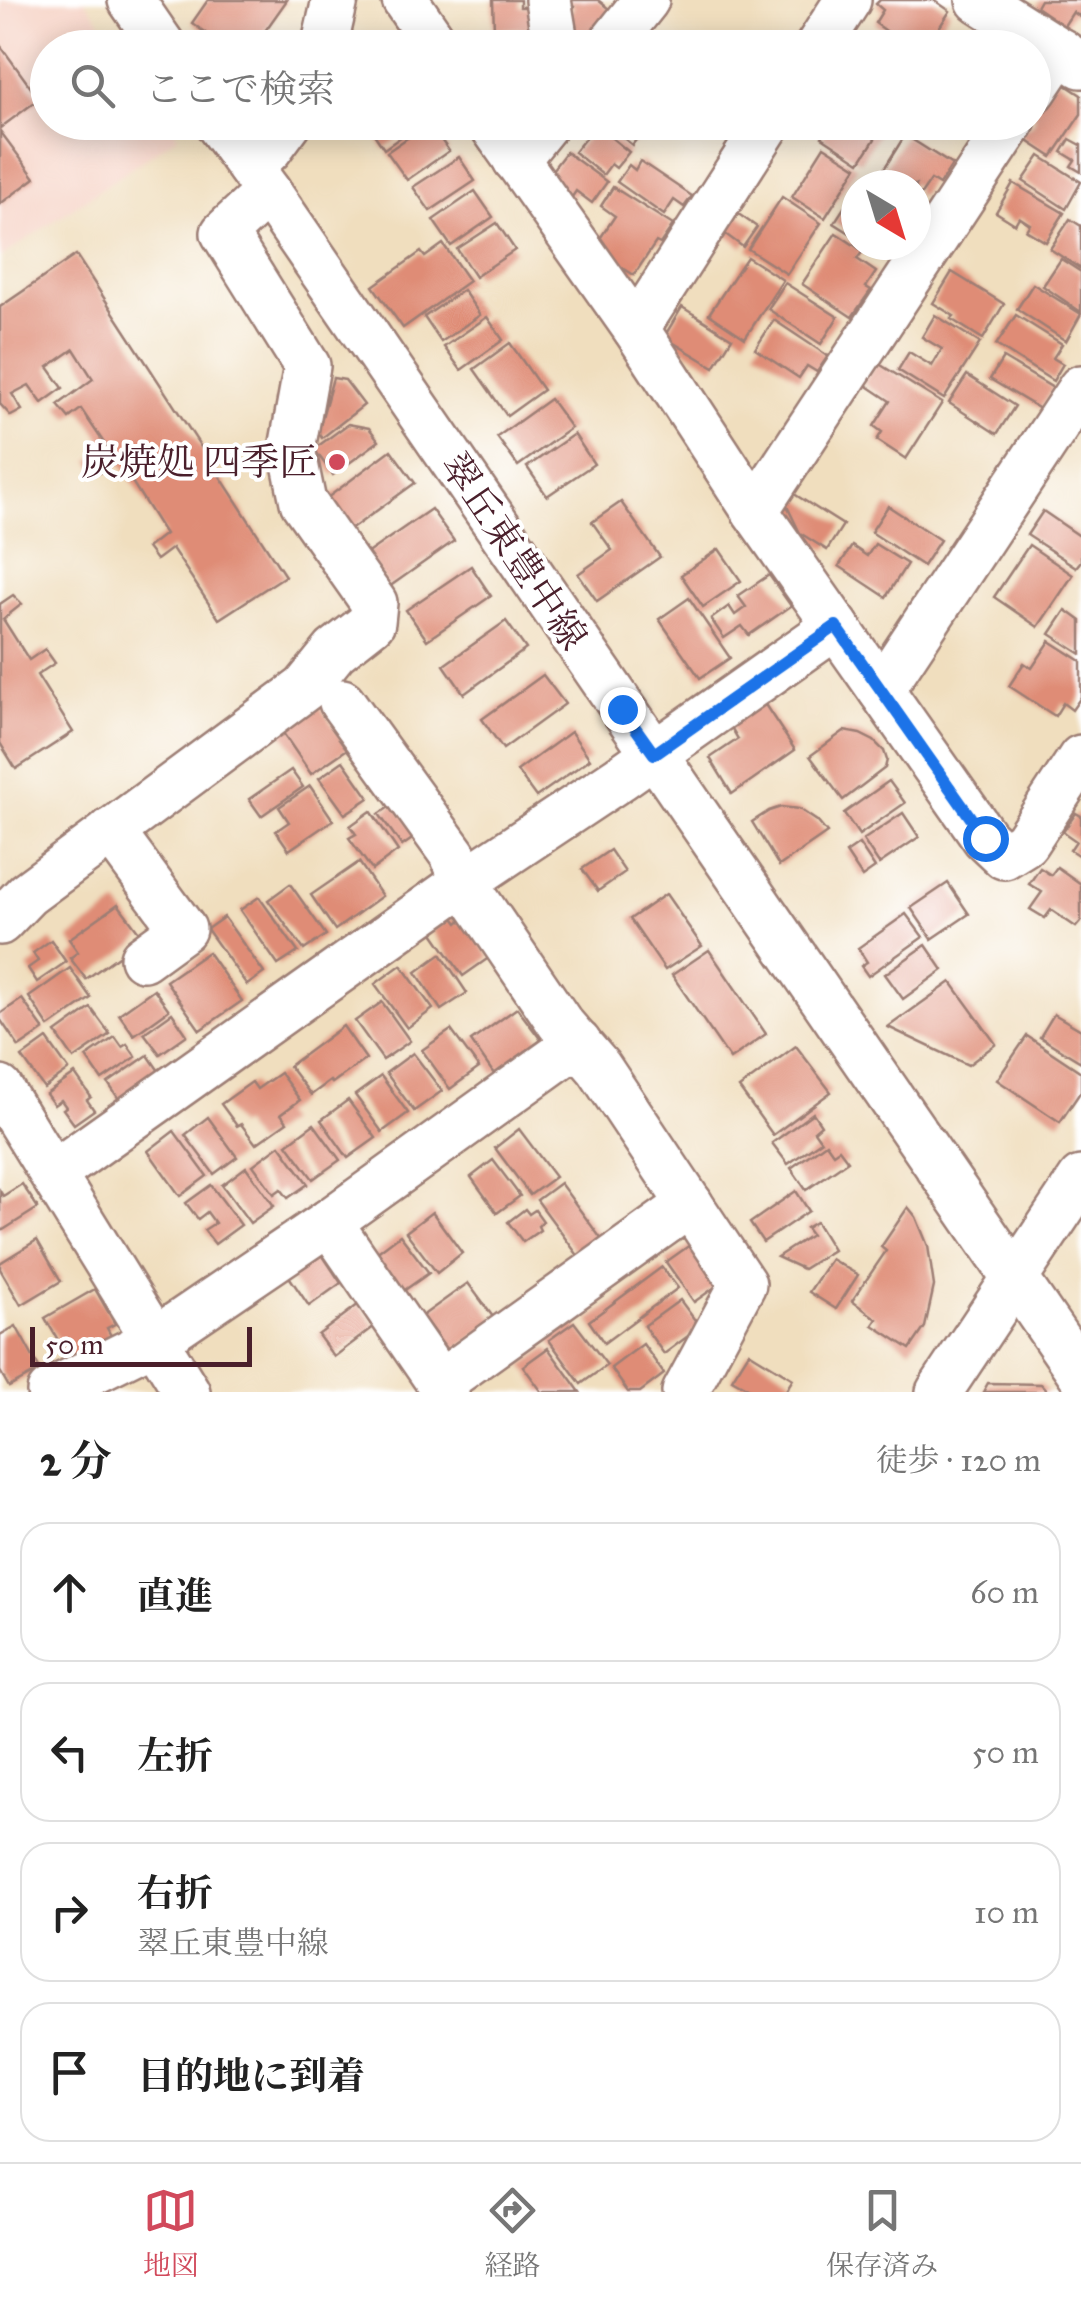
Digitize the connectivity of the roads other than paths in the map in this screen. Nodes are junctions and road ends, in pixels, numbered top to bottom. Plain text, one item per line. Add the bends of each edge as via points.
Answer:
1 (131, 0) edge
2 (335, 0) edge
3 (405, 0) edge
4 (548, 0) edge
5 (646, 0) edge
6 (848, 0) edge
7 (979, 0) edge
8 (152, 30) edge
9 (328, 30) edge
10 (426, 30) edge
11 (553, 30) edge
12 (622, 30) edge
13 (829, 30) edge
14 (1026, 30) edge
15 (1070, 58) edge
16 (1051, 75) edge
17 (230, 140) edge
18 (276, 140) edge
19 (502, 140) edge
20 (532, 140) edge
21 (757, 140) edge
22 (1000, 140) edge
23 (516, 160) junction
24 (259, 179) junction
25 (636, 330) junction
26 (1081, 388) edge
27 (756, 511) junction
28 (836, 626) junction
29 (881, 690) junction
30 (342, 702) dead end
31 (654, 754) junction
32 (1081, 758) edge
33 (111, 831) junction
34 (464, 882) junction
35 (0, 922) edge
36 (143, 958) dead end
37 (578, 1044) junction
38 (0, 1089) edge
39 (52, 1174) junction
40 (1081, 1178) edge
41 (690, 1204) junction
42 (329, 1222) junction
43 (1014, 1278) junction
44 (154, 1340) junction
45 (1081, 1374) edge
46 (443, 1388) edge
47 (50, 1392) edge
48 (187, 1392) edge
49 (685, 1392) edge
50 (938, 1392) edge

1 - 8 street
2 - 9 street
3 - 10 street
4 - 11 street
5 - 12 street
6 - 13 street
7 - 14 street
15 - 16 street
17 - 24 street, 翠丘東豊中線
18 - 24 street
19 - 23 street
20 - 23 street
21 - 25 street
22 - 27 street
23 - 25 street
24 - 31 street, 翠丘東豊中線
24 - 33 street via 224,233 307,366 292,449 303,502 374,603 372,622 335,651 305,688
25 - 27 street
26 - 29 street
27 - 28 street
28 - 29 street
28 - 31 street
29 - 32 street via 1004,856 1025,842
30 - 34 street via 452,855
31 - 34 street
31 - 43 street, 翠丘東豊中線
33 - 35 street
33 - 36 street via 183,929
34 - 37 street
34 - 39 street
37 - 41 street
37 - 42 street
38 - 39 street
39 - 44 street
40 - 43 street
41 - 46 street
41 - 49 street via 743,1284
42 - 44 street
42 - 46 street
43 - 45 street, 翠丘東豊中線
43 - 50 street
44 - 47 street
44 - 48 street

